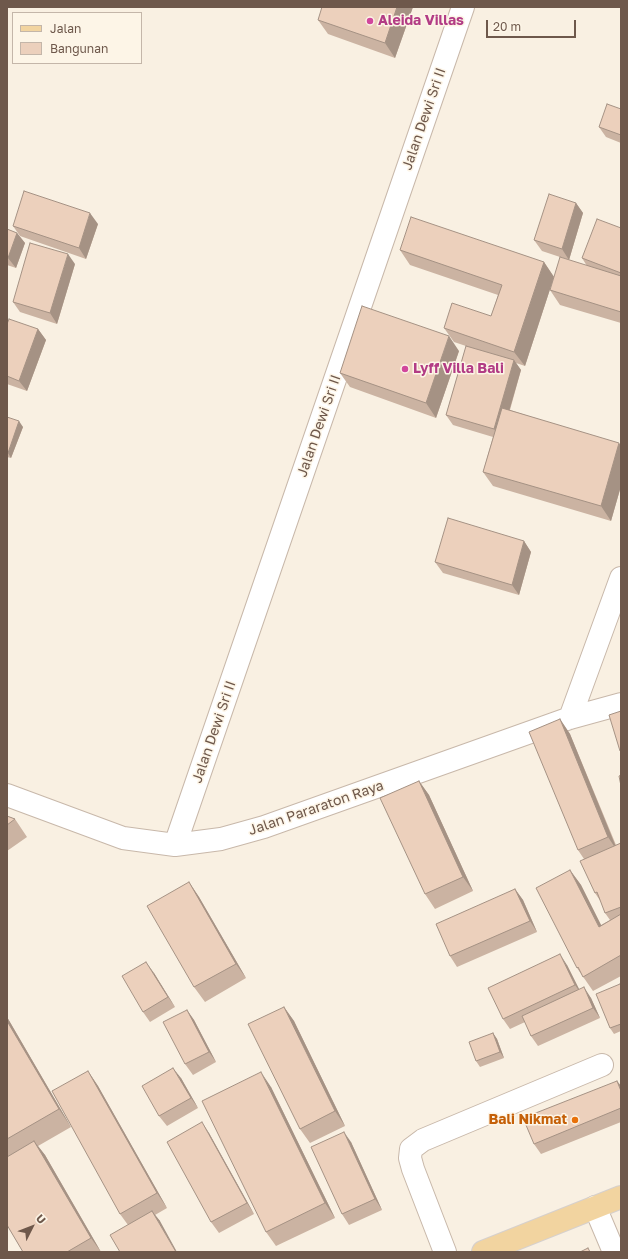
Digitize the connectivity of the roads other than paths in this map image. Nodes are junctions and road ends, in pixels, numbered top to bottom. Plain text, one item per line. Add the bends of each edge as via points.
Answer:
1 (463, 7) edge
2 (621, 578) edge
3 (621, 704) edge
4 (570, 718) junction
5 (7, 795) edge
6 (175, 844) junction
7 (602, 1065) dead end
8 (621, 1197) edge
9 (595, 1207) junction
10 (514, 1246) edge
11 (445, 1252) edge
12 (483, 1252) edge
13 (614, 1252) edge

1 - 6 street, Jalan Dewi Sri II
2 - 4 street
3 - 4 street, Jalan Pararaton Raya
4 - 6 street, Jalan Pararaton Raya via 264,827 221,839
5 - 6 street, Jalan Pararaton Raya via 122,838
7 - 11 street via 423,1140 411,1149 413,1169
8 - 9 main road
9 - 10 main road
9 - 13 street
10 - 12 main road

